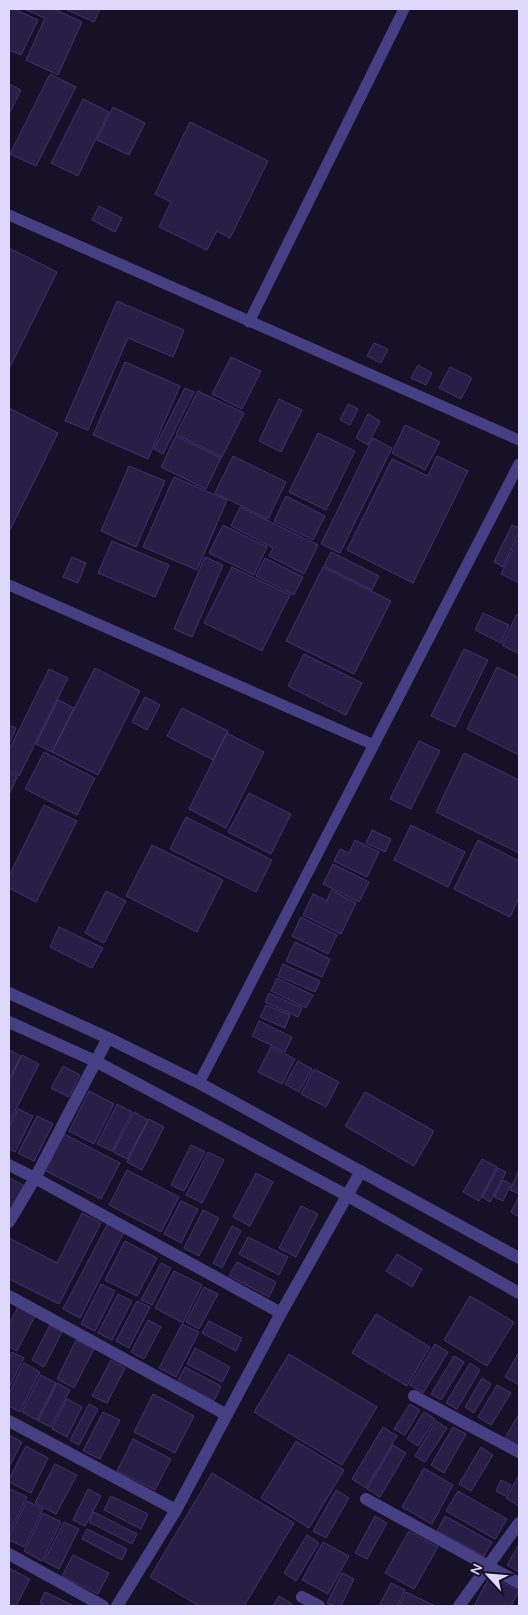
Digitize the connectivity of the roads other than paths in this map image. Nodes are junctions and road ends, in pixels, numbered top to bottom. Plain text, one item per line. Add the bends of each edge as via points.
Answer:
1 (404, 9) edge
2 (9, 215) edge
3 (249, 322) junction
4 (519, 440) edge
5 (519, 464) edge
6 (9, 585) edge
7 (374, 745) junction
8 (9, 993) edge
9 (9, 1022) edge
10 (108, 1038) junction
11 (95, 1061) junction
12 (199, 1083) junction
13 (9, 1165) edge
14 (361, 1172) junction
15 (35, 1178) junction
16 (348, 1196) junction
17 (9, 1222) edge
18 (519, 1258) edge
19 (519, 1293) edge
20 (9, 1296) edge
21 (281, 1313) junction
22 (414, 1396) dead end
23 (227, 1415) junction
24 (9, 1422) edge
25 (519, 1452) edge
26 (366, 1500) dead end
27 (176, 1510) junction
28 (519, 1523) edge
29 (9, 1554) edge
30 (488, 1566) junction
31 (519, 1583) edge
32 (302, 1597) dead end
33 (103, 1606) edge
34 (117, 1606) edge
35 (319, 1606) edge
36 (459, 1606) edge

1 - 3 lane
2 - 3 lane
3 - 4 lane
5 - 7 lane
6 - 7 lane
7 - 12 lane
8 - 10 street
9 - 11 street
10 - 11 street
10 - 12 street
11 - 15 street
11 - 16 street
12 - 14 street
13 - 15 street
14 - 16 street
14 - 18 street
15 - 17 street
15 - 21 street
16 - 19 street
16 - 21 street
20 - 23 street
21 - 23 street
22 - 25 street
23 - 27 street
24 - 27 street
26 - 30 street
27 - 34 street
28 - 30 street
29 - 33 street
30 - 31 street
30 - 36 street
32 - 35 street

